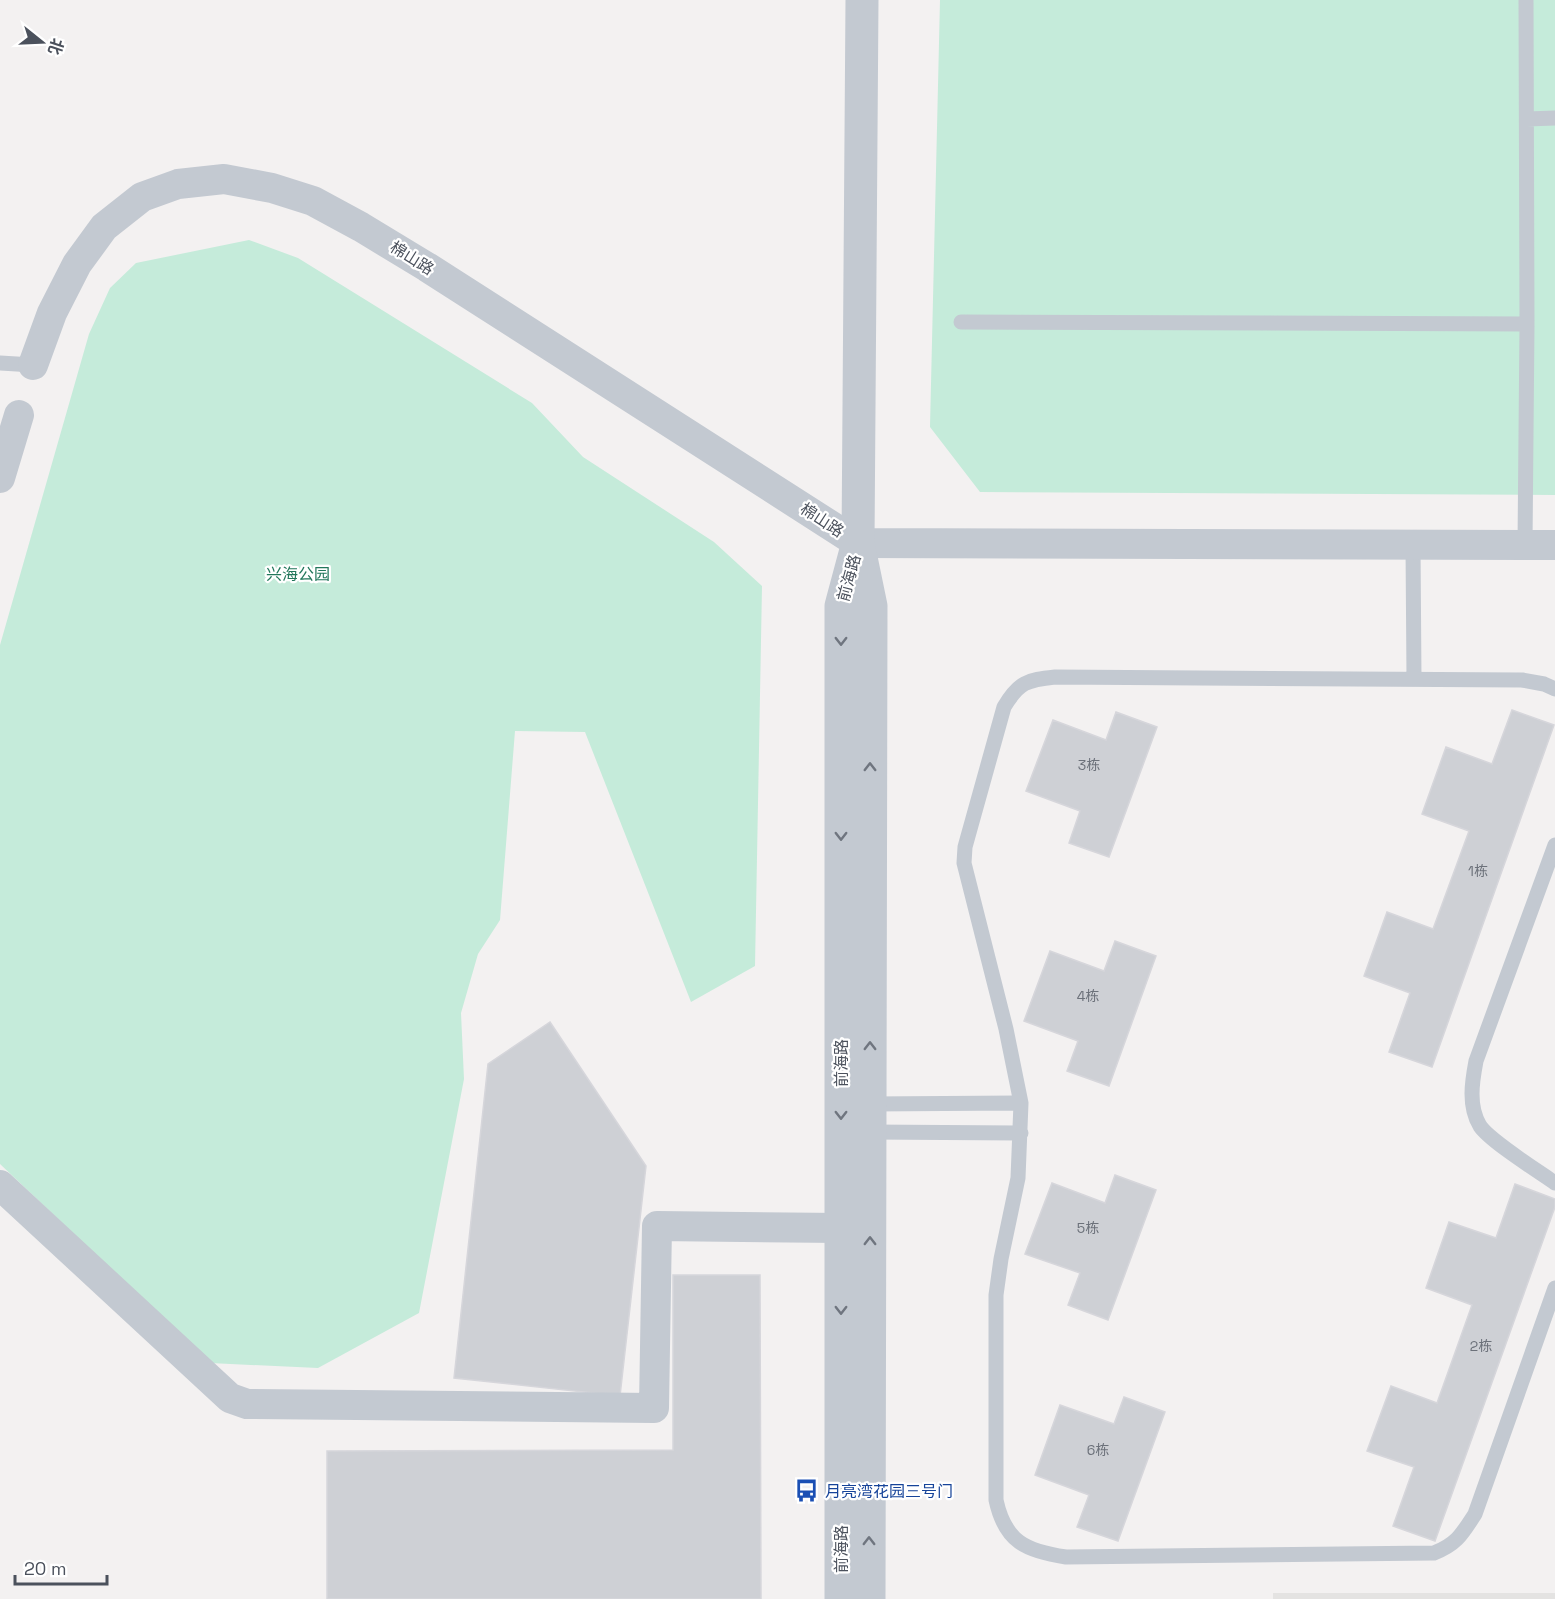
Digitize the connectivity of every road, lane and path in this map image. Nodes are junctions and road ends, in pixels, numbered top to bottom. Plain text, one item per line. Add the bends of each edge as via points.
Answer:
1 (862, 0) edge
2 (1526, 0) edge
3 (1555, 118) edge
4 (1527, 119) junction
5 (961, 322) dead end
6 (1527, 324) junction
7 (0, 363) edge
8 (33, 365) joint
9 (19, 415) dead end
10 (0, 478) edge
11 (858, 543) junction
12 (1413, 545) junction
13 (1525, 545) junction
14 (1555, 545) edge
15 (1414, 679) junction
16 (1555, 689) edge
17 (1555, 845) edge
18 (1021, 1103) junction
19 (870, 1118) junction
20 (1021, 1133) junction
21 (1555, 1183) edge
22 (0, 1185) edge
23 (841, 1228) junction
24 (1555, 1288) edge
25 (842, 1599) edge
26 (869, 1599) edge

1 - 11 street
2 - 4 lane
3 - 4 lane
4 - 6 lane
5 - 6 lane
6 - 13 lane
7 - 8 lane, 棉山路
8 - 11 street, 棉山路 via 52,313 77,264 104,227 142,197 178,184 224,179 272,188 313,201 370,232
9 - 10 street
11 - 12 street
19 -> 11 street, 前海路 via 871,606
11 -> 23 street, 前海路 via 841,606
12 - 13 street
12 - 15 lane
13 - 14 street
15 - 16 lane via 1521,680
15 - 18 lane via 1055,677 1034,679 1013,693 1004,707 965,847 964,863
17 - 21 lane via 1476,1061 1471,1088 1481,1126
18 - 19 lane
18 - 20 lane
19 - 20 lane
26 -> 19 street, 前海路
20 - 24 lane via 1018,1178 996,1294 996,1500 1000,1521 1011,1535 1044,1554 1066,1557 1434,1553 1451,1546 1475,1514
22 - 23 street via 230,1398 247,1404 654,1408 657,1226
23 -> 25 street, 前海路

